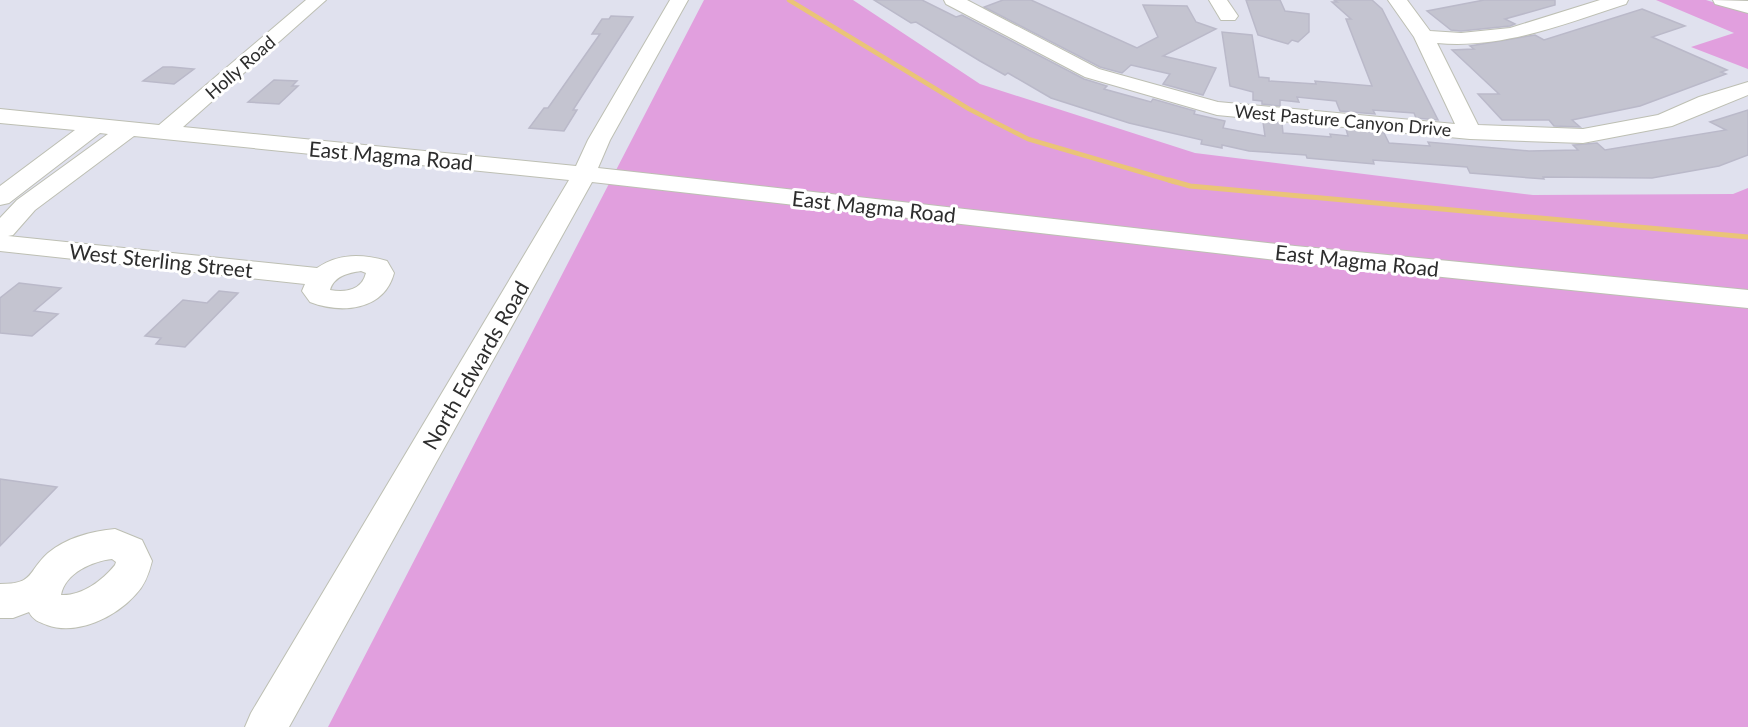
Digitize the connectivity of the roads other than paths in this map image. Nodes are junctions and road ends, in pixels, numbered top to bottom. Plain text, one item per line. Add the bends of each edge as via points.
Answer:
1 (317, 0) edge
2 (679, 0) edge
3 (953, 0) edge
4 (1218, 0) edge
5 (1397, 0) edge
6 (1618, 0) edge
7 (1722, 0) edge
8 (1748, 7) edge
9 (1228, 16) dead end
10 (1424, 36) junction
11 (1748, 88) edge
12 (0, 116) edge
13 (95, 126) junction
14 (128, 130) junction
15 (1470, 132) junction
16 (163, 134) junction
17 (585, 174) junction
18 (0, 198) edge
19 (1, 231) edge
20 (322, 277) dead end
21 (1748, 299) edge
22 (41, 591) dead end
23 (0, 601) edge
24 (266, 727) edge

1 - 16 street, Holly Road
2 - 17 street, North Edwards Road via 599,140
3 - 15 street, West Pasture Canyon Drive via 1092,73 1217,108
4 - 9 street
5 - 10 street
6 - 10 street via 1512,34 1461,39
7 - 8 street
10 - 15 street
11 - 15 street, West Pasture Canyon Drive via 1664,121 1583,136
12 - 13 street, East Magma Road
13 - 14 street, East Magma Road
13 - 18 street
14 - 16 street, East Magma Road
14 - 19 street via 26,205
16 - 17 street, East Magma Road
17 - 21 street, East Magma Road via 1295,254
17 - 24 street, North Edwards Road
19 - 20 street, West Sterling Street
22 - 23 street via 13,601

